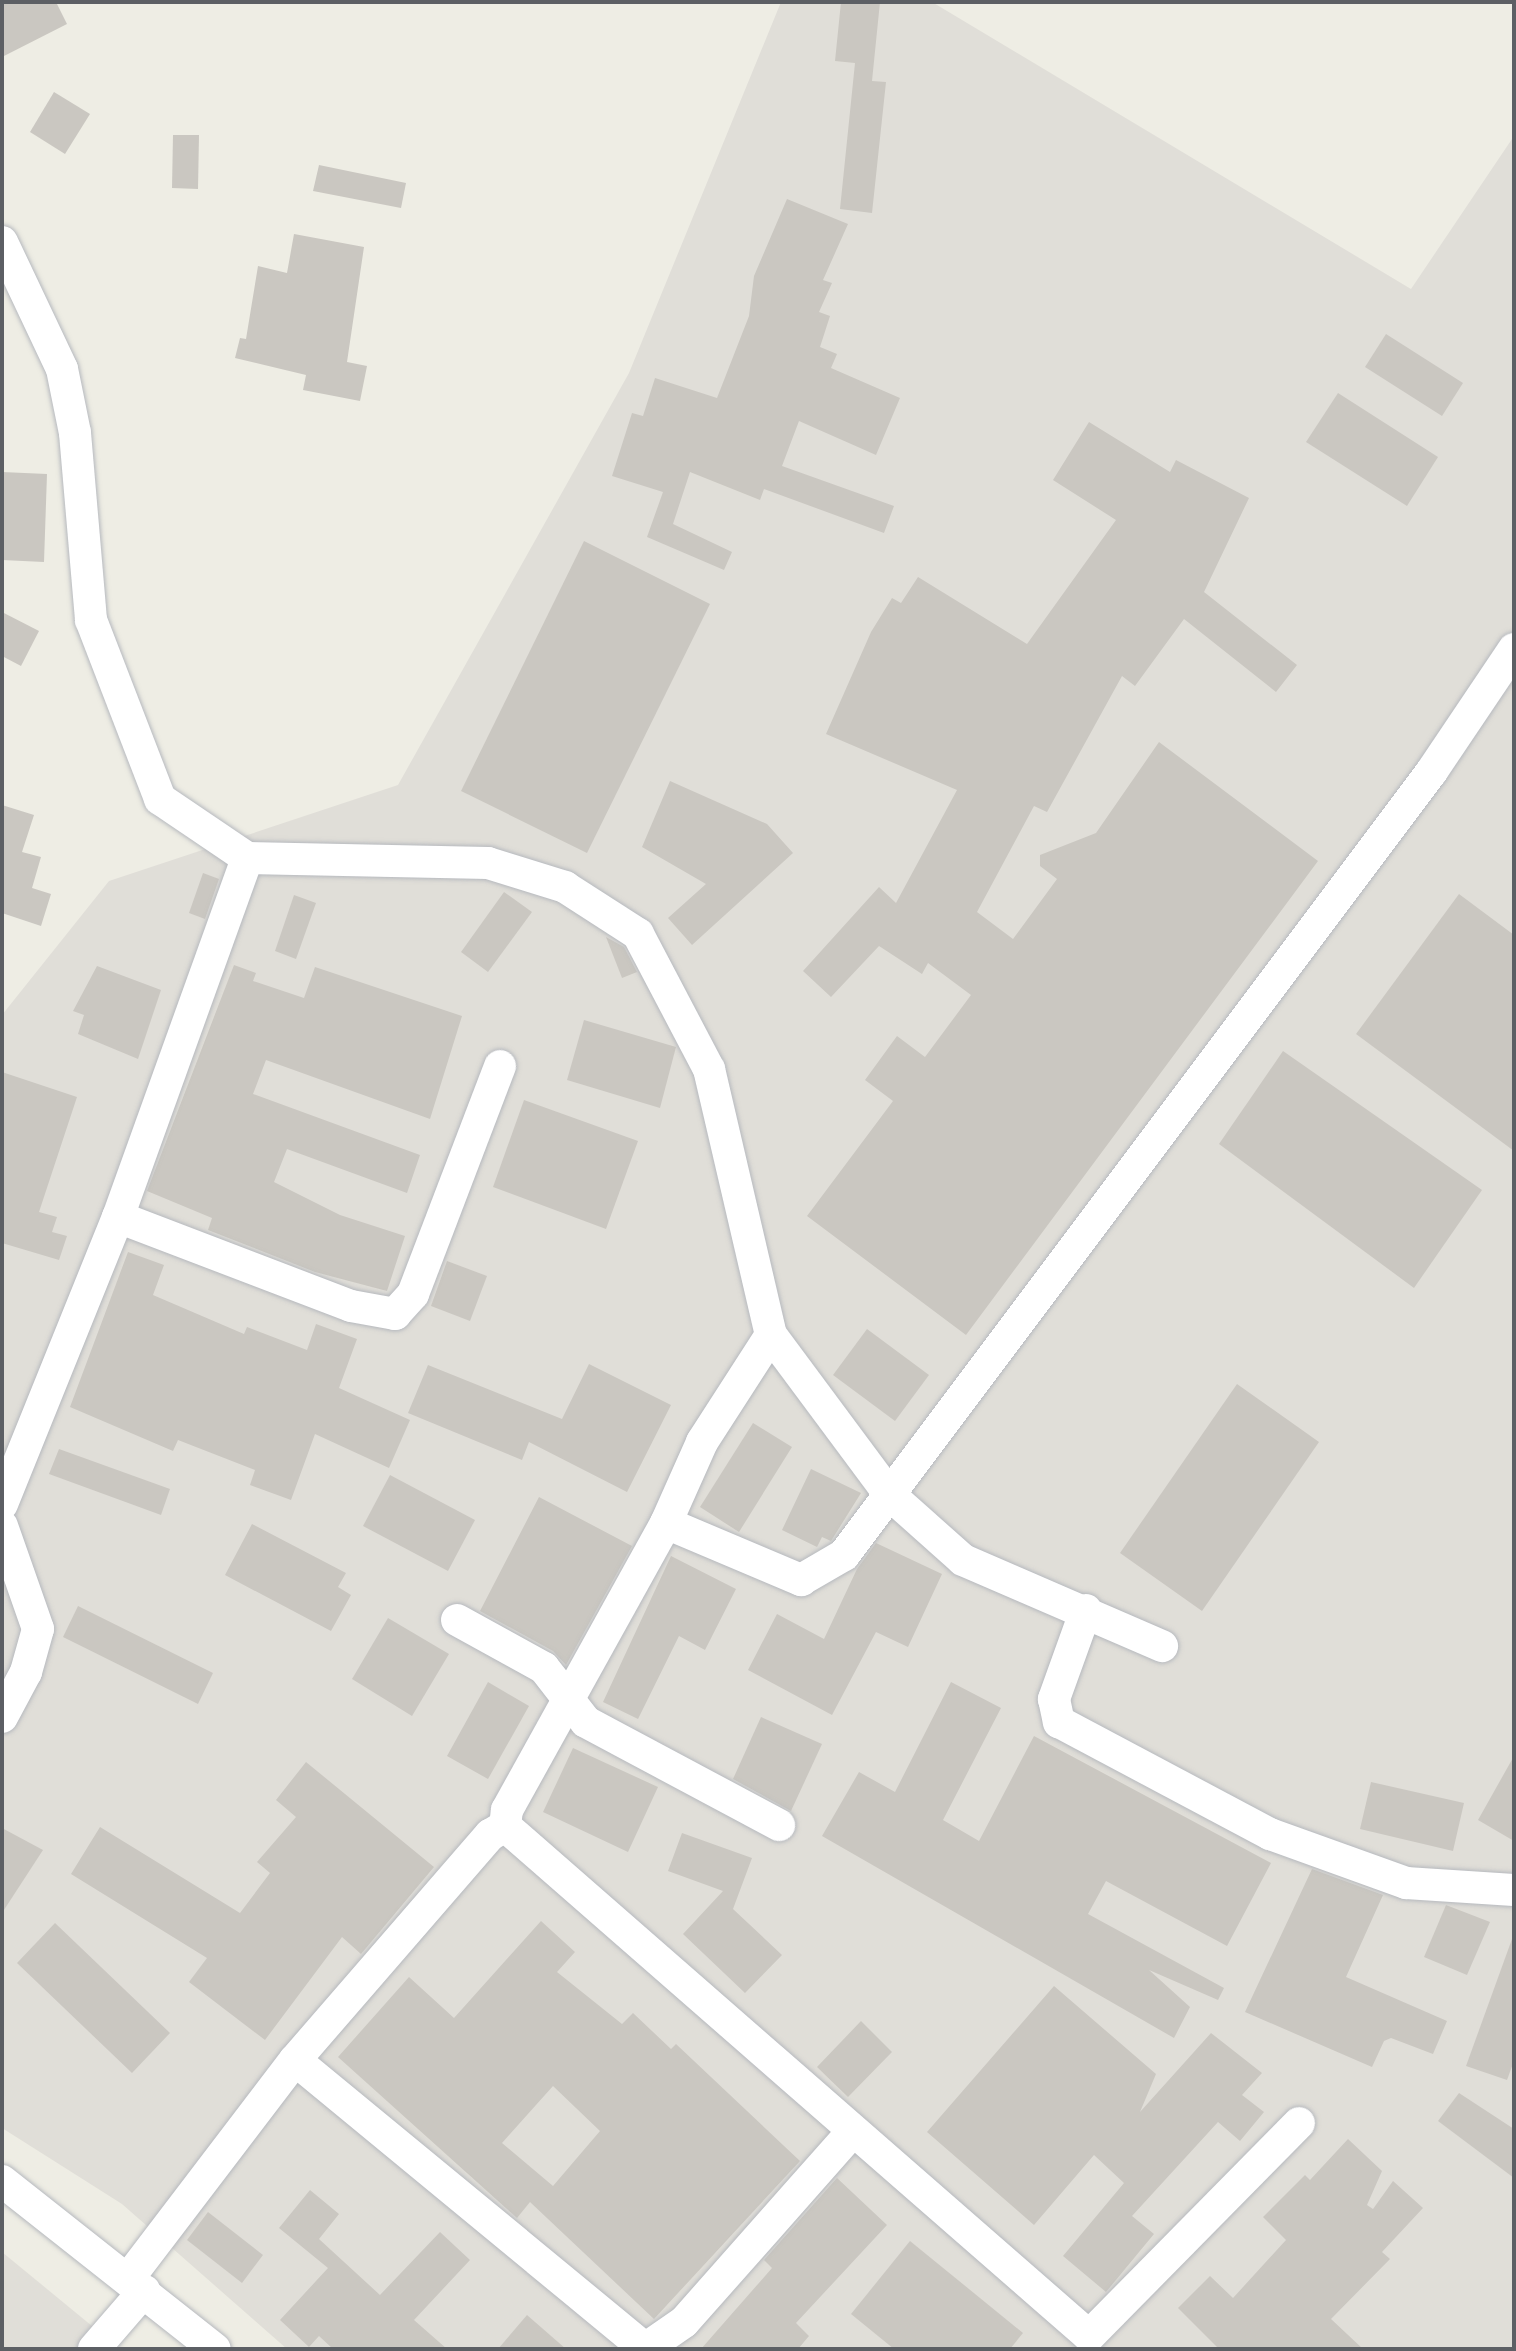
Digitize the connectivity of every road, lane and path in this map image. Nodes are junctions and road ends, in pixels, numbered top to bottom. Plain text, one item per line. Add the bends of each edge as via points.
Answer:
1 (2, 242) edge
2 (1514, 649) edge
3 (247, 858) junction
4 (500, 1066) dead end
5 (118, 1217) junction
6 (771, 1335) junction
7 (889, 1494) junction
8 (2, 1504) edge
9 (666, 1523) junction
10 (2, 1526) edge
11 (1086, 1610) junction
12 (457, 1620) dead end
13 (1162, 1646) dead end
14 (566, 1696) junction
15 (2, 1717) edge
16 (779, 1825) dead end
17 (505, 1826) junction
18 (1514, 1890) edge
19 (295, 2060) junction
20 (1299, 2123) dead end
21 (851, 2133) junction
22 (2, 2181) edge
23 (136, 2285) junction
24 (94, 2349) edge
25 (215, 2349) edge
26 (645, 2349) edge

1 - 3 street via 62,369 75,433 91,620 160,799
2 - 7 street via 1432,771
3 - 5 street
3 - 6 street via 488,863 565,887 638,934 709,1069
4 - 5 street via 413,1294 395,1314 351,1306
5 - 8 street
6 - 7 street
6 - 9 street via 702,1442
7 - 9 street via 844,1555 801,1580
7 - 11 street via 963,1560
9 - 14 street
10 - 15 street via 38,1629 26,1672
11 - 13 street
11 - 18 street via 1054,1699 1059,1722 1270,1834 1406,1883
12 - 14 street via 544,1668
14 - 16 street via 586,1722
14 - 17 street via 507,1810
17 - 19 street via 490,1835
17 - 21 street
19 - 23 street
19 - 26 street
20 - 21 street via 1089,2336
21 - 26 street via 684,2322
22 - 23 street
23 - 24 street
23 - 25 street

